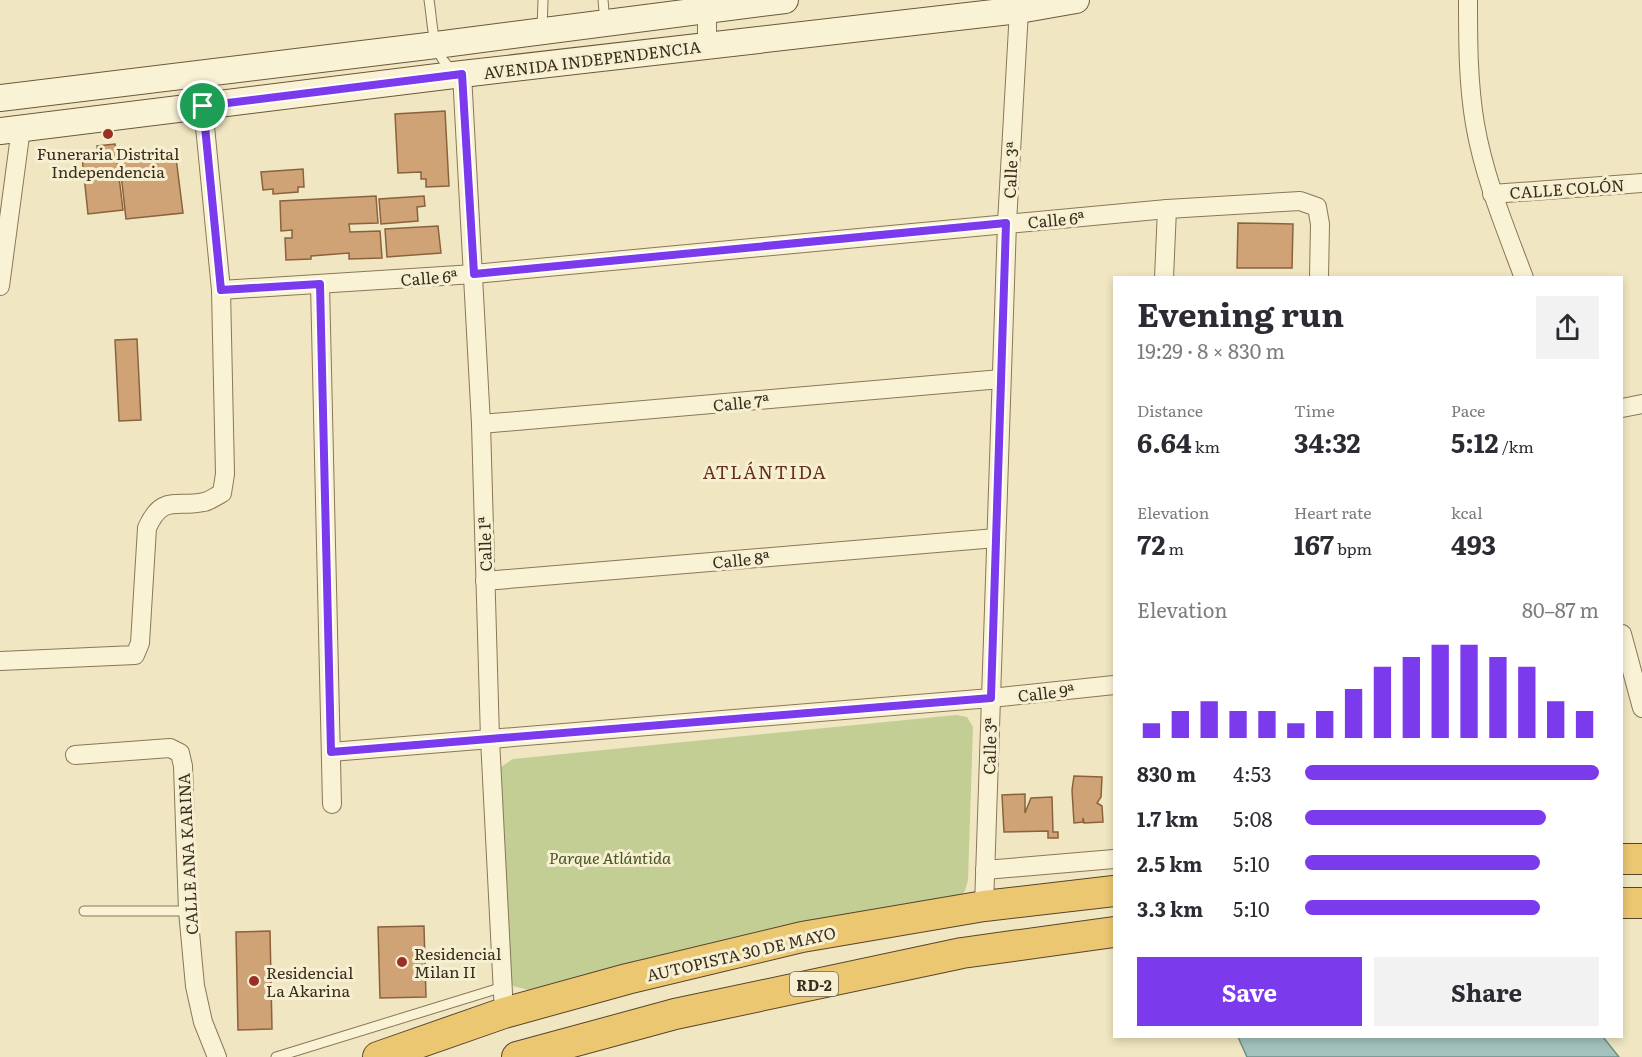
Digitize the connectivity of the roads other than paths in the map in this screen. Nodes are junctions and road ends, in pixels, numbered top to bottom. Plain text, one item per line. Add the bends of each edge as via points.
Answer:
1 (429, 0) edge
2 (543, 0) edge
3 (785, 0) edge
4 (1076, 0) edge
5 (1468, 0) edge
6 (707, 5) edge
7 (1019, 10) junction
8 (604, 12) edge
9 (542, 31) junction
10 (435, 45) junction
11 (706, 46) junction
12 (462, 74) junction
13 (0, 98) edge
14 (203, 106) junction
15 (10, 130) edge
16 (1642, 183) edge
17 (1492, 194) junction
18 (1167, 209) junction
19 (1006, 223) junction
20 (474, 274) junction
21 (1164, 276) edge
22 (1319, 276) edge
23 (1523, 276) edge
24 (320, 284) junction
25 (0, 286) edge
26 (221, 290) junction
27 (1001, 380) junction
28 (1642, 404) edge
29 (1623, 408) edge
30 (481, 424) junction
31 (996, 538) junction
32 (485, 581) junction
33 (1623, 642) edge
34 (0, 662) edge
35 (1626, 666) edge
36 (1113, 685) edge
37 (991, 698) junction
38 (1642, 708) edge
39 (490, 739) junction
40 (331, 752) junction
41 (75, 755) dead end
42 (332, 804) dead end
43 (1113, 859) edge
44 (1623, 859) edge
45 (1642, 859) edge
46 (985, 870) junction
47 (1113, 891) edge
48 (1623, 903) edge
49 (1642, 903) edge
50 (984, 906) junction
51 (84, 911) dead end
52 (188, 911) junction
53 (1113, 932) edge
54 (503, 1000) junction
55 (218, 1057) edge
56 (276, 1057) edge
57 (378, 1057) edge
58 (518, 1057) edge

1 - 10 lane
2 - 9 lane
3 - 6 main road, AVENIDA INDEPENDENCIA
4 - 7 main road, AVENIDA INDEPENDENCIA
5 - 17 street via 1471,97
6 - 8 main road, AVENIDA INDEPENDENCIA
6 - 11 street
7 - 11 main road, AVENIDA INDEPENDENCIA
7 - 19 street, Calle 3ª
8 - 9 main road, AVENIDA INDEPENDENCIA
9 - 10 main road, AVENIDA INDEPENDENCIA
10 - 12 lane via 445,64
10 - 13 main road, AVENIDA INDEPENDENCIA
11 - 12 main road, AVENIDA INDEPENDENCIA
12 - 14 main road, AVENIDA INDEPENDENCIA
12 - 20 street, Calle 1ª
14 - 15 main road, AVENIDA INDEPENDENCIA
14 - 26 street
15 - 25 street
16 - 17 street, CALLE COLÓN
17 - 23 street
18 - 19 street, Calle 6ª
18 - 21 street
18 - 22 street, Calle 6ª via 1300,201 1317,207
19 - 20 street, Calle 6ª
19 - 27 street, Calle 3ª
20 - 24 street, Calle 6ª
20 - 30 street, Calle 1ª
24 - 26 street, Calle 6ª
24 - 40 street
26 - 34 street via 225,474 222,493 205,502 166,505 153,514 147,528 140,643 135,655
27 - 30 street, Calle 7ª
27 - 31 street, Calle 3ª
28 - 29 street
30 - 32 street, Calle 1ª
31 - 32 street, Calle 8ª
31 - 37 street, Calle 3ª
32 - 39 street, Calle 1ª
33 - 35 street
35 - 38 street
36 - 37 street, Calle 9ª
37 - 39 street, Calle 9ª
37 - 46 street, Calle 3ª
39 - 40 street, Calle 9ª
39 - 54 street, Calle 1ª
40 - 42 street
41 - 52 street, CALLE ANA KARINA via 170,748 180,753
43 - 46 street
44 - 45 highway
46 - 50 street, Calle 3ª
47 - 50 highway, AUTOPISTA 30 DE MAYO
48 - 49 highway
50 - 54 highway, AUTOPISTA 30 DE MAYO via 802,937 627,979
51 - 52 lane
52 - 55 street, CALLE ANA KARINA via 195,986 203,1022
53 - 58 highway, RD-2 via 962,953 675,1014
54 - 56 lane
54 - 57 highway, AUTOPISTA 30 DE MAYO

